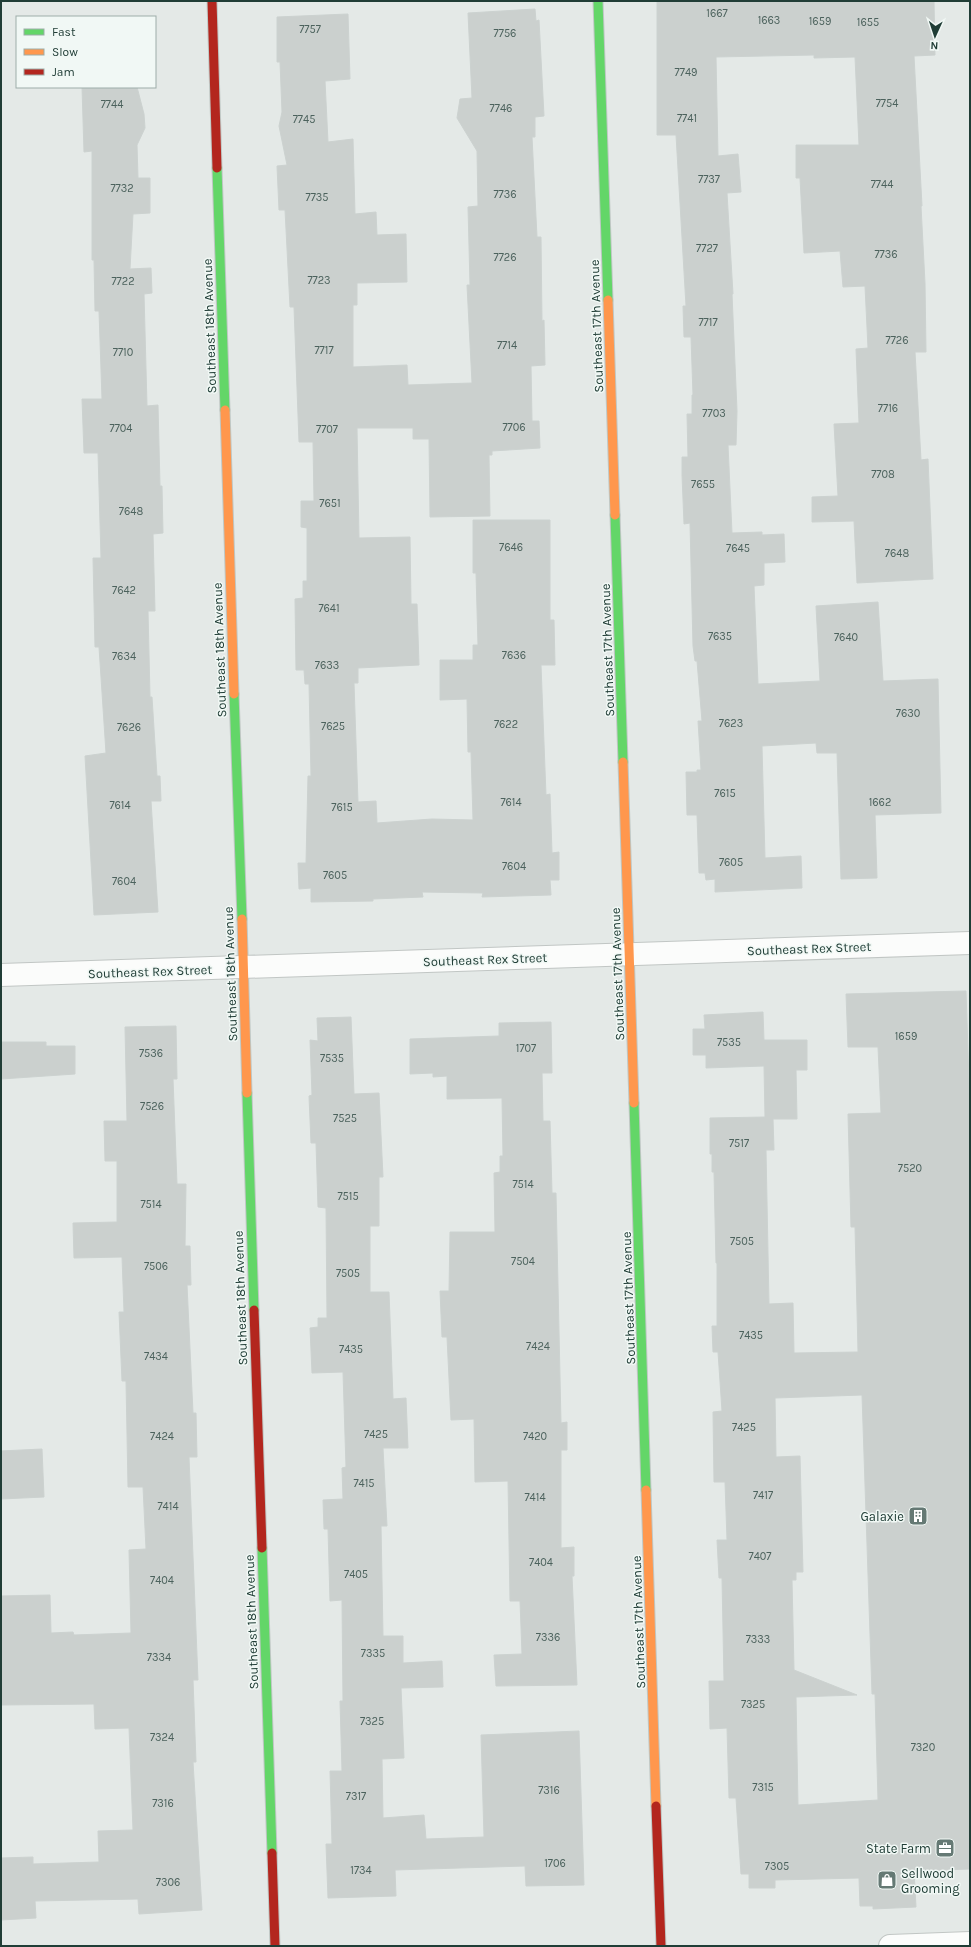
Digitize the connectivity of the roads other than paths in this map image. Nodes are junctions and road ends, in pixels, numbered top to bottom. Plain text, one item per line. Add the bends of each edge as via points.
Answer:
1 (212, 1) edge
2 (598, 1) edge
3 (970, 943) edge
4 (629, 954) junction
5 (242, 968) junction
6 (1, 975) edge
7 (970, 1943) edge
8 (275, 1946) edge
9 (661, 1946) edge
10 (890, 1946) edge

1 - 5 street, Southeast 18th Avenue
2 - 4 street, Southeast 17th Avenue
3 - 4 street, Southeast Rex Street
4 - 5 street, Southeast Rex Street
4 - 9 street, Southeast 17th Avenue
5 - 6 street, Southeast Rex Street
5 - 8 street, Southeast 18th Avenue
7 - 10 street

